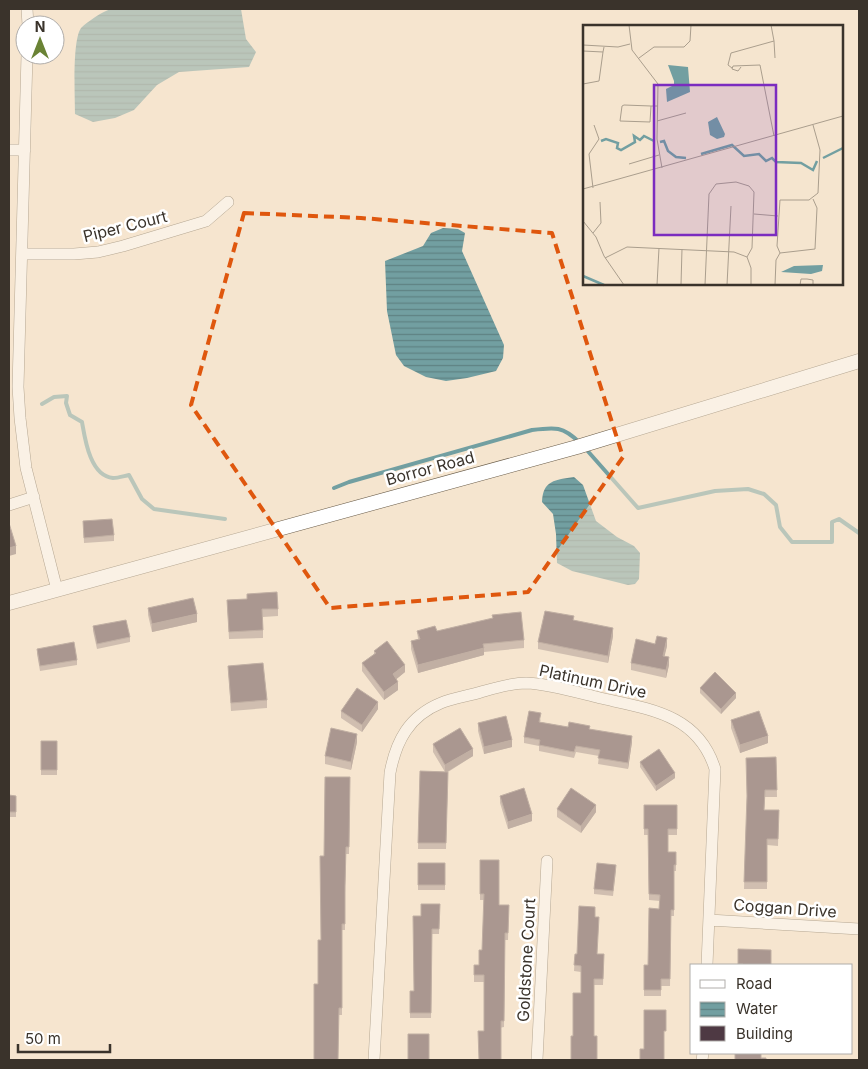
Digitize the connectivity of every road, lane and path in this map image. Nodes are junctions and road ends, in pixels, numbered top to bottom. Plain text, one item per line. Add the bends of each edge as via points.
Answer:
1 (27, 65) edge
2 (9, 150) edge
3 (25, 150) junction
4 (228, 202) dead end
5 (22, 254) junction
6 (859, 361) edge
7 (34, 497) junction
8 (9, 504) edge
9 (57, 590) junction
10 (9, 603) edge
11 (547, 861) dead end
12 (708, 920) junction
13 (859, 930) edge
14 (706, 964) edge
15 (374, 1060) edge
16 (537, 1060) edge

1 - 3 street
2 - 3 street
3 - 5 street
4 - 5 street, Piper Court via 206,221 98,252
5 - 7 street via 18,387 23,446
6 - 9 street, Borror Road via 582,445
7 - 8 street
7 - 9 street
9 - 10 street, Borror Road
11 - 16 street, Goldstone Court
12 - 13 street, Coggan Drive
12 - 14 street, Platinum Drive
12 - 15 street, Platinum Drive via 715,769 708,751 688,727 644,708 526,683 442,702 422,714 402,735 390,773

